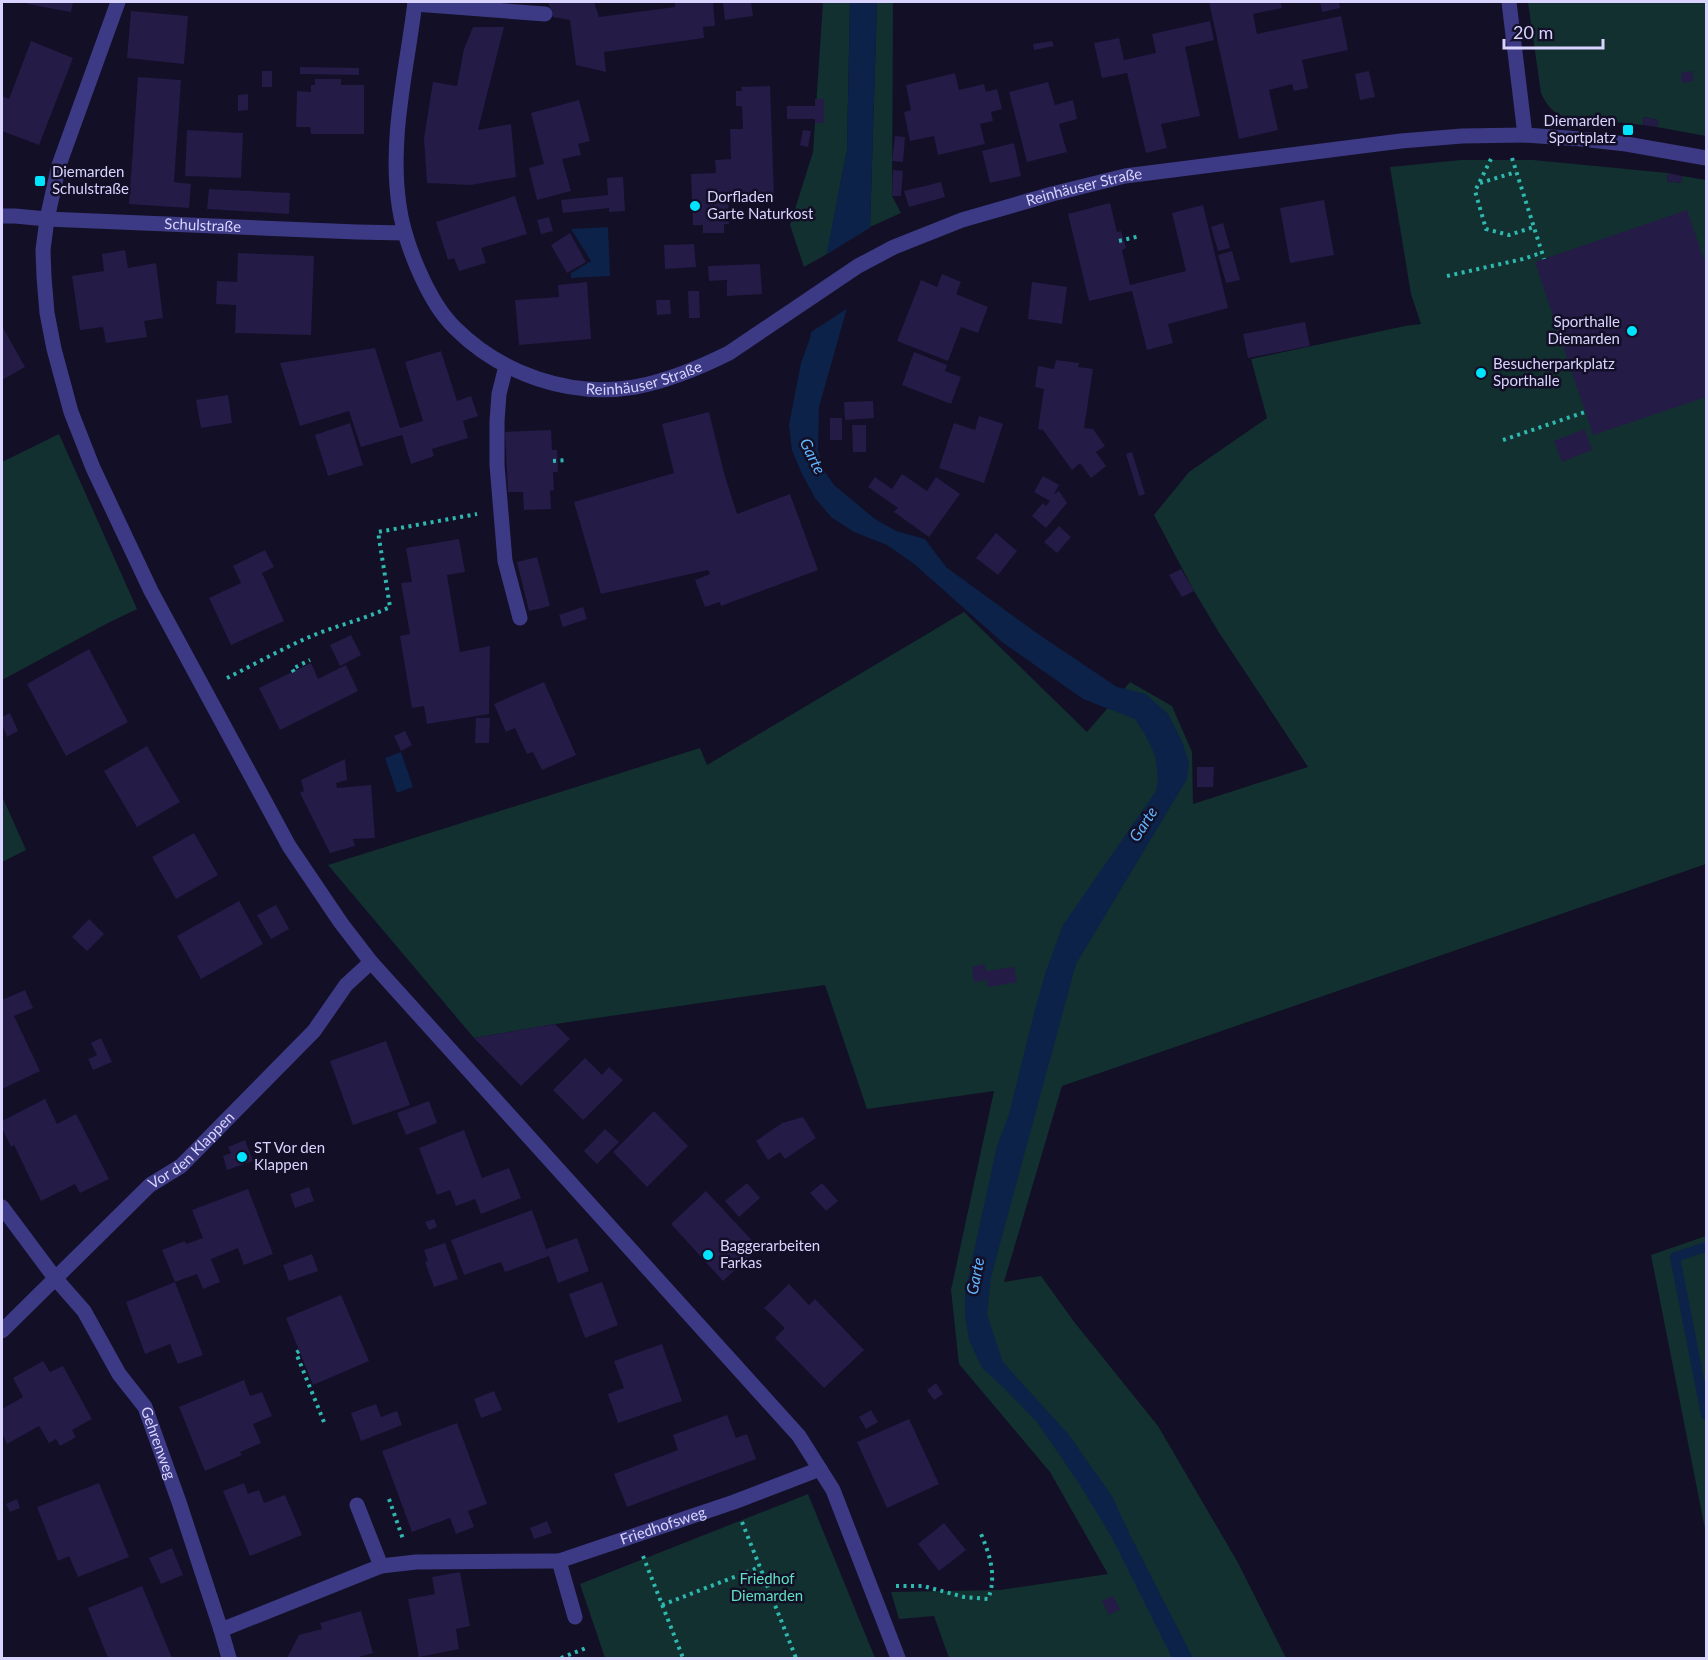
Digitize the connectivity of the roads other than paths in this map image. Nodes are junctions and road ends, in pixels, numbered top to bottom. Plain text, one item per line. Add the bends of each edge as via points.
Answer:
1 (118, 2) edge
2 (416, 2) edge
3 (1509, 2) edge
4 (545, 14) dead end
5 (1525, 135) junction
6 (1707, 158) edge
7 (2, 216) edge
8 (47, 219) junction
9 (405, 233) junction
10 (506, 366) junction
11 (520, 618) dead end
12 (371, 962) junction
13 (2, 1207) edge
14 (55, 1278) junction
15 (2, 1331) edge
16 (820, 1469) junction
17 (357, 1505) dead end
18 (559, 1561) junction
19 (381, 1566) junction
20 (575, 1617) dead end
21 (221, 1630) junction
22 (229, 1659) edge
23 (898, 1659) edge

1 - 8 street via 59,165
2 - 4 street
2 - 9 street, Reinhäuser Straße via 398,125 396,168
3 - 5 street
5 - 6 street, Reinhäuser Straße via 1626,144
5 - 10 street, Reinhäuser Straße via 1401,141 1125,176 1052,194 962,220 894,247 858,266 729,353 674,376 634,387 609,390 562,385
7 - 8 street, Schulstraße
8 - 9 street, Schulstraße
8 - 12 street via 43,250 47,313 72,412 93,468 151,591 289,846
9 - 10 street, Reinhäuser Straße via 424,280 453,327
10 - 11 street via 499,394 497,465 505,561
12 - 14 street, Vor den Klappen via 346,985 314,1031 181,1166 150,1185
12 - 16 street via 799,1436
13 - 14 street, Gehrenweg
14 - 15 street, Vor den Klappen
14 - 21 street, Gehrenweg via 84,1311 119,1374 145,1407
16 - 18 street, Friedhofsweg
16 - 23 street via 833,1490
17 - 19 street
18 - 19 street, Friedhofsweg via 411,1562
18 - 20 street
19 - 21 street
21 - 22 street, Gehrenweg

